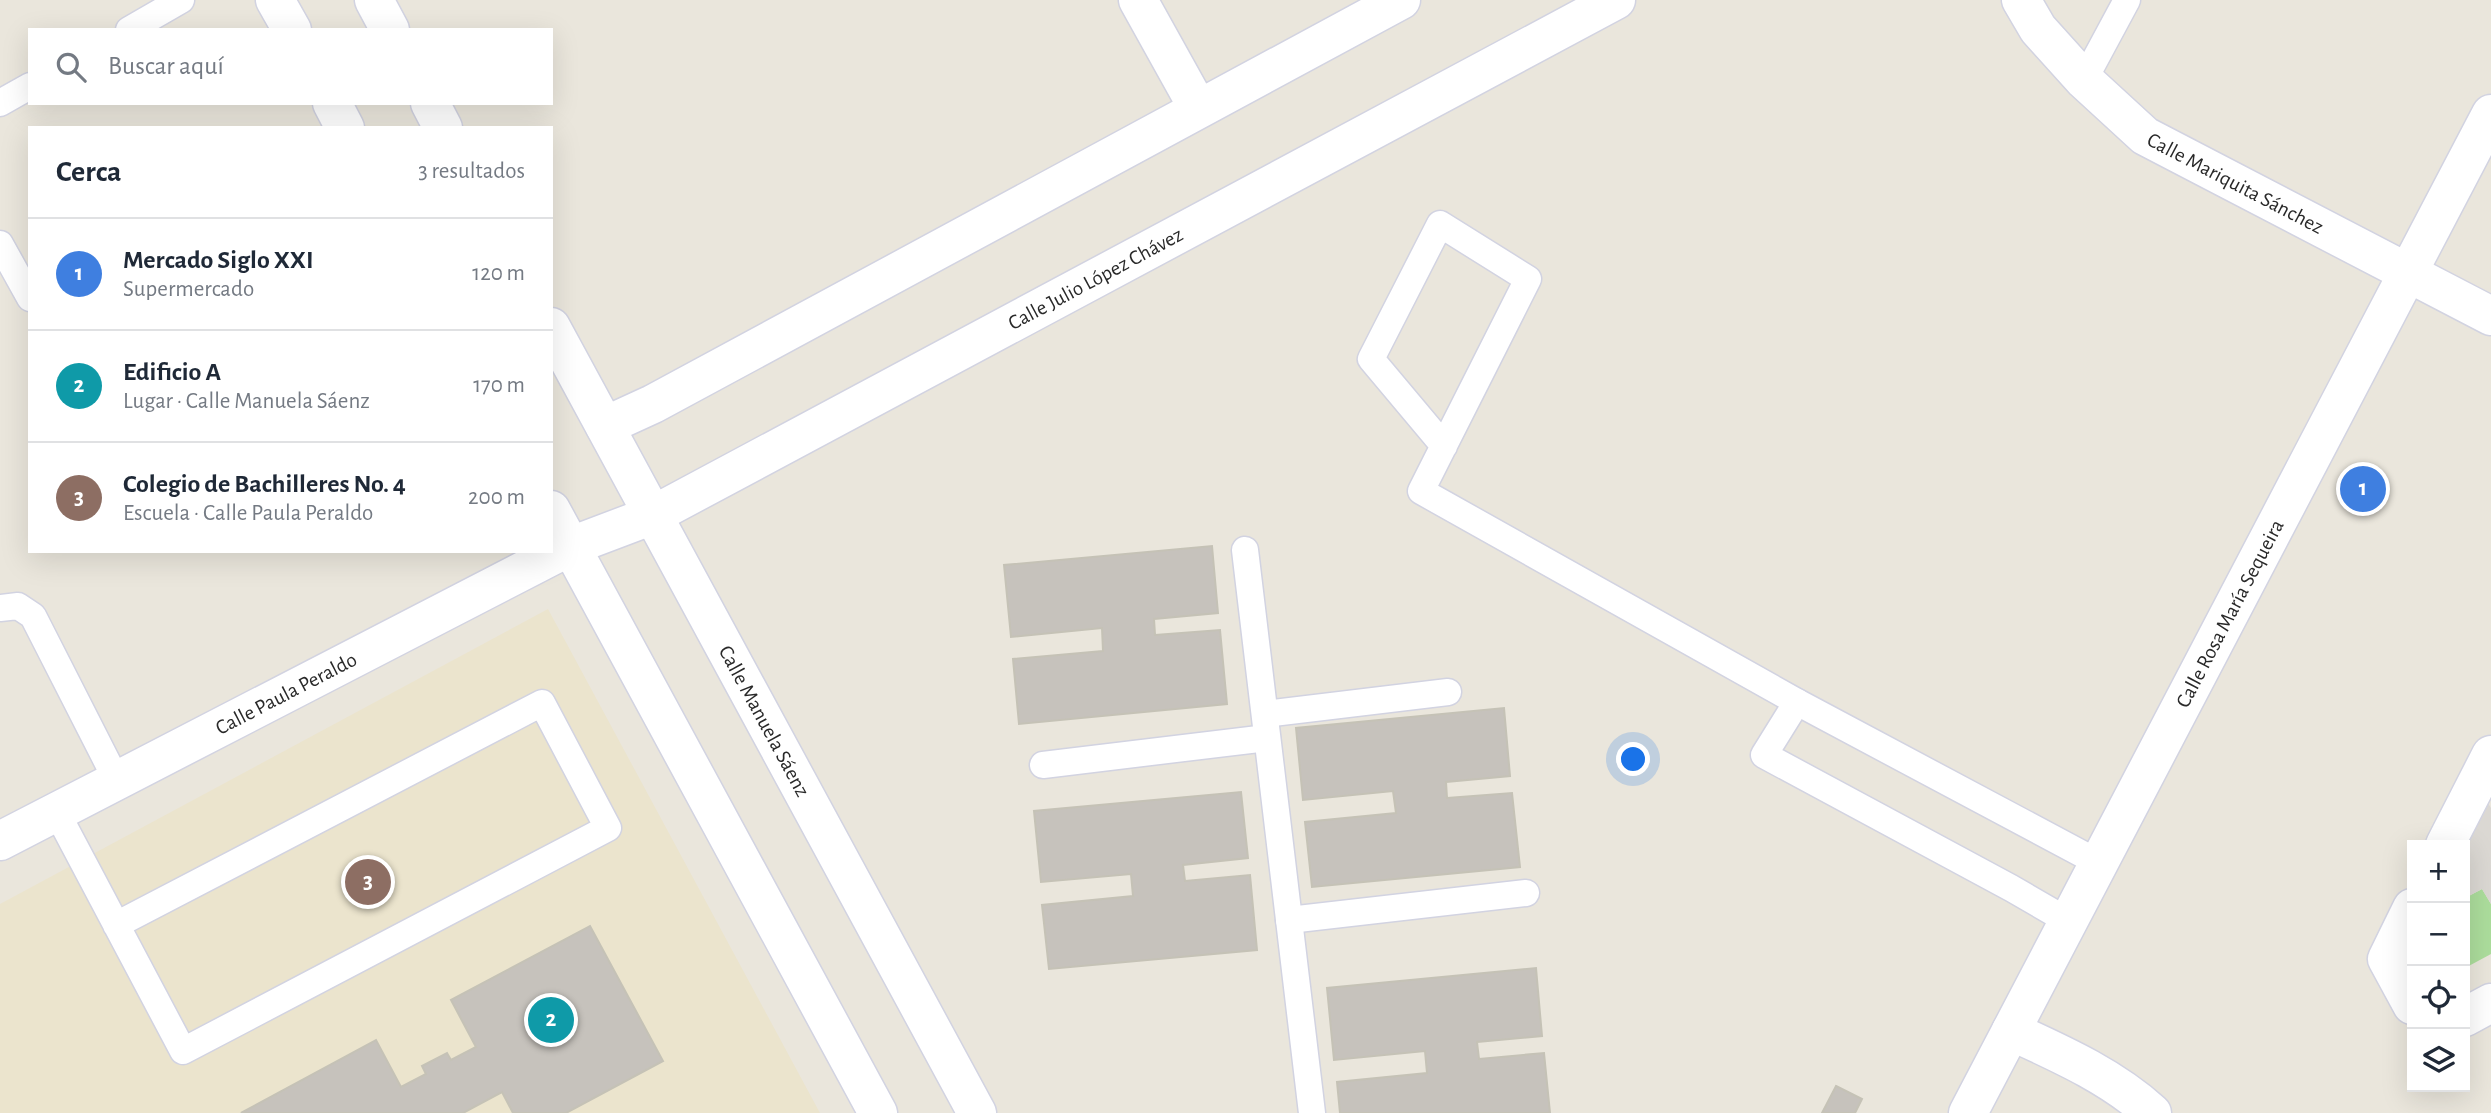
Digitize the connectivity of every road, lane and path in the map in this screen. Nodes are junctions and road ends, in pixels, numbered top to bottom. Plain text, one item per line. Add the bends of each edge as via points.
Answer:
1 (181, 0) edge
2 (275, 0) edge
3 (374, 0) edge
4 (1138, 0) edge
5 (1401, 0) edge
6 (1616, 0) edge
7 (2021, 0) edge
8 (2127, 0) edge
9 (132, 28) edge
10 (291, 28) edge
11 (389, 28) edge
12 (2084, 80) junction
13 (28, 87) edge
14 (0, 103) edge
15 (332, 105) edge
16 (431, 105) edge
17 (1198, 108) junction
18 (2491, 114) edge
19 (344, 126) edge
20 (442, 126) edge
21 (0, 244) edge
22 (2407, 274) junction
23 (28, 294) edge
24 (2491, 316) edge
25 (553, 331) edge
26 (605, 426) junction
27 (1444, 446) junction
28 (553, 514) edge
29 (653, 516) junction
30 (571, 546) junction
31 (1245, 550) dead end
32 (0, 608) edge
33 (1448, 692) dead end
34 (1797, 702) junction
35 (1266, 726) junction
36 (2491, 755) edge
37 (1043, 765) dead end
38 (117, 779) junction
39 (56, 811) junction
40 (2448, 840) edge
41 (0, 841) edge
42 (2099, 863) junction
43 (1526, 893) dead end
44 (2407, 918) edge
45 (1289, 920) junction
46 (2068, 922) junction
47 (116, 925) junction
48 (2407, 996) edge
49 (2491, 1003) edge
50 (2470, 1014) edge
51 (2011, 1031) junction
52 (878, 1113) edge
53 (977, 1113) edge
54 (1312, 1113) edge
55 (1968, 1113) edge
56 (2152, 1113) edge

1 - 9 lane
2 - 10 street
3 - 11 street
4 - 17 street
5 - 17 street
6 - 29 street, Calle Julio López Chávez
7 - 12 street, Calle Mariquita Sánchez via 2038,29
8 - 12 lane
12 - 22 street, Calle Mariquita Sánchez via 2145,136
13 - 14 lane
15 - 19 street
16 - 20 street
17 - 26 street
18 - 22 street, Calle Rosa María Sequeira
21 - 23 lane
22 - 24 street, Calle Mariquita Sánchez
22 - 42 street, Calle Rosa María Sequeira
25 - 26 street, Calle Manuela Sáenz
26 - 29 street, Calle Manuela Sáenz
27 - 27 lane via 1371,359 1440,224 1528,279
27 - 34 lane via 1421,492
28 - 30 street
29 - 30 street, Calle Julio López Chávez
29 - 53 street, Calle Manuela Sáenz
30 - 38 street, Calle Paula Peraldo
30 - 52 street
31 - 35 lane
32 - 38 lane via 18,606 33,616
33 - 35 lane
34 - 42 lane
34 - 46 lane via 1764,755
35 - 37 lane
35 - 45 lane
36 - 40 street
38 - 39 street, Calle Paula Peraldo
39 - 41 street, Calle Paula Peraldo
39 - 47 lane
42 - 46 street, Calle Rosa María Sequeira
43 - 45 lane
44 - 48 street via 2386,959
45 - 54 lane
46 - 51 street, Calle Rosa María Sequeira
47 - 47 lane via 542,703 608,828 183,1051
49 - 50 street
51 - 55 street, Calle Rosa María Sequeira
51 - 56 street via 2082,1065 2130,1093

